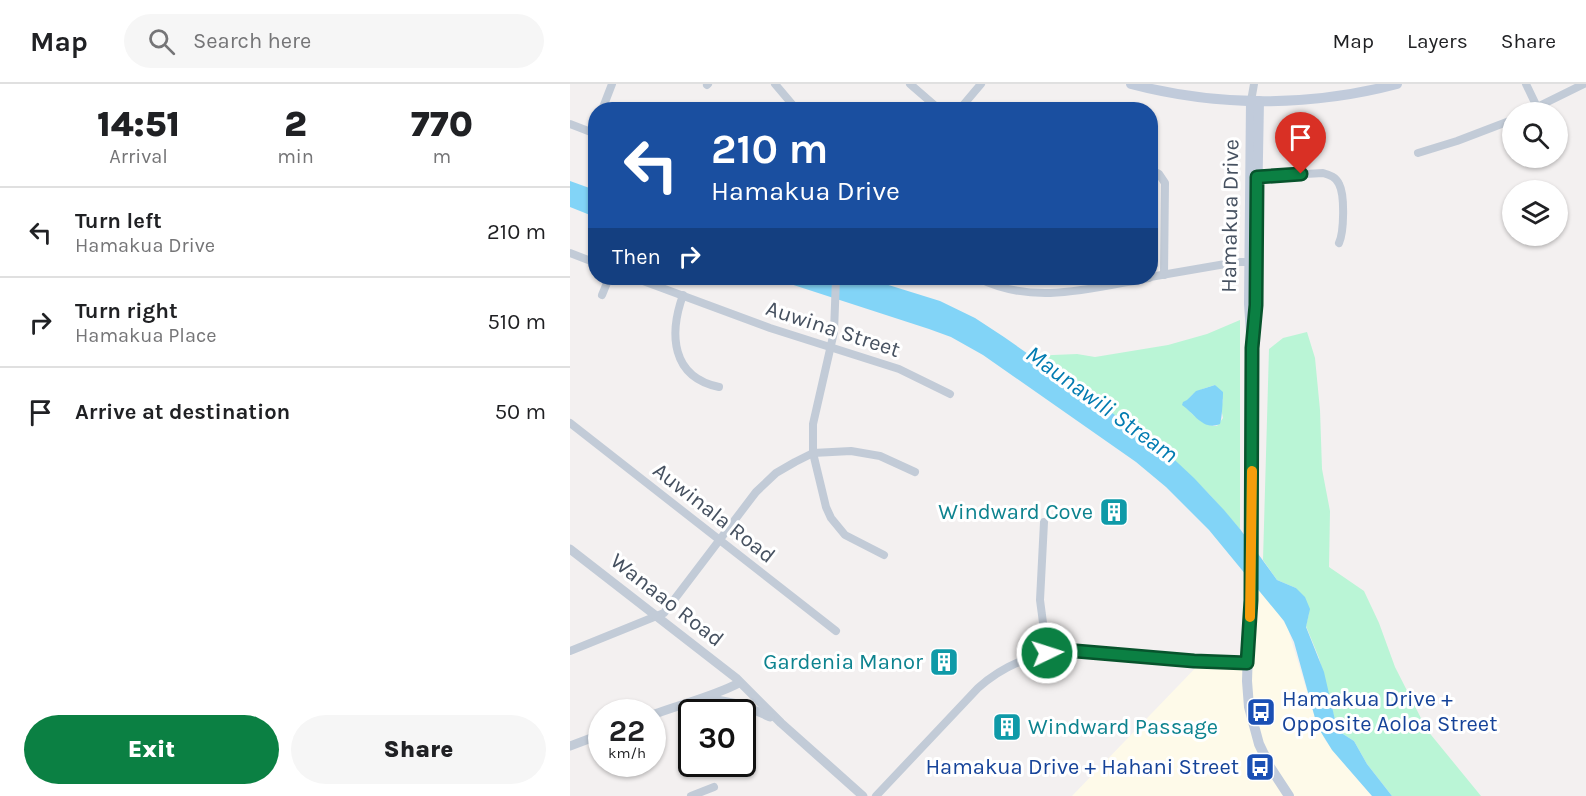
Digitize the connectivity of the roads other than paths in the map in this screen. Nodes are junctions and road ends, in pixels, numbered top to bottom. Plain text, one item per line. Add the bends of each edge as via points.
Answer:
1 (612, 84) edge
2 (775, 84) edge
3 (910, 84) edge
4 (981, 84) edge
5 (1131, 84) edge
6 (1255, 84) edge
7 (1396, 84) edge
8 (1526, 84) edge
9 (1584, 84) edge
10 (1255, 101) junction
11 (605, 102) edge
12 (790, 102) edge
13 (931, 102) edge
14 (966, 102) edge
15 (1535, 102) edge
16 (1548, 102) edge
17 (570, 124) edge
18 (1502, 124) edge
19 (588, 130) edge
20 (1419, 153) dead end
21 (1158, 173) edge
22 (1253, 177) junction
23 (1339, 243) dead end
24 (570, 253) edge
25 (588, 259) edge
26 (1253, 262) junction
27 (1164, 275) junction
28 (1158, 276) edge
29 (606, 285) edge
30 (655, 285) edge
31 (836, 285) edge
32 (995, 285) edge
33 (1104, 285) edge
34 (1098, 286) joint
35 (602, 295) dead end
36 (683, 295) junction
37 (831, 348) junction
38 (719, 387) dead end
39 (950, 394) dead end
40 (570, 423) edge
41 (813, 453) junction
42 (915, 472) dead end
43 (1044, 522) dead end
44 (719, 539) junction
45 (570, 549) edge
46 (884, 555) dead end
47 (574, 557) edge
48 (658, 616) junction
49 (836, 631) dead end
50 (570, 651) edge
51 (1047, 653) junction
52 (1247, 663) junction
53 (739, 683) junction
54 (698, 698) junction
55 (666, 710) edge
56 (781, 723) junction
57 (588, 739) edge
58 (570, 746) edge
59 (714, 787) dead end
60 (691, 796) edge
61 (863, 796) edge
62 (876, 796) edge
63 (1289, 796) edge

1 - 11 street
2 - 12 street
3 - 13 street
4 - 14 street
5 - 10 main road via 1188,96
6 - 10 street, Hamakua Drive
7 - 10 main road via 1322,98
8 - 15 street
9 - 16 street
10 - 22 main road, Hamakua Drive
17 - 19 street
18 - 20 street
21 - 27 street via 1165,187
22 - 23 street via 1323,173 1336,179 1340,185 1343,230
22 - 26 main road, Hamakua Drive
24 - 25 street
26 - 27 street
26 - 52 main road, Hamakua Drive via 1256,305
27 - 28 street
29 - 35 street
30 - 36 street, Auwina Street
31 - 37 street
32 - 34 street via 1036,294
33 - 34 street
36 - 37 street, Auwina Street
36 - 38 street via 674,331 680,357 696,380
37 - 39 street, Auwina Street via 899,369
37 - 41 street via 813,424
40 - 44 street, Auwinala Road
41 - 42 street via 868,453
41 - 44 street via 769,479
41 - 46 street via 831,518 845,535
43 - 51 street via 1040,600
44 - 48 street
44 - 49 street, Auwinala Road
45 - 47 street, Wanaao Road
47 - 48 street, Wanaao Road
48 - 50 street
48 - 53 street, Wanaao Road
51 - 52 street via 1076,651
51 - 62 street via 1013,663 986,680
52 - 63 main road, Hamakua Drive via 1247,694 1254,729 1270,767
53 - 54 street
53 - 56 street, Wanaao Road
54 - 55 street
54 - 56 street via 756,710
56 - 61 street
57 - 58 street
59 - 60 street

